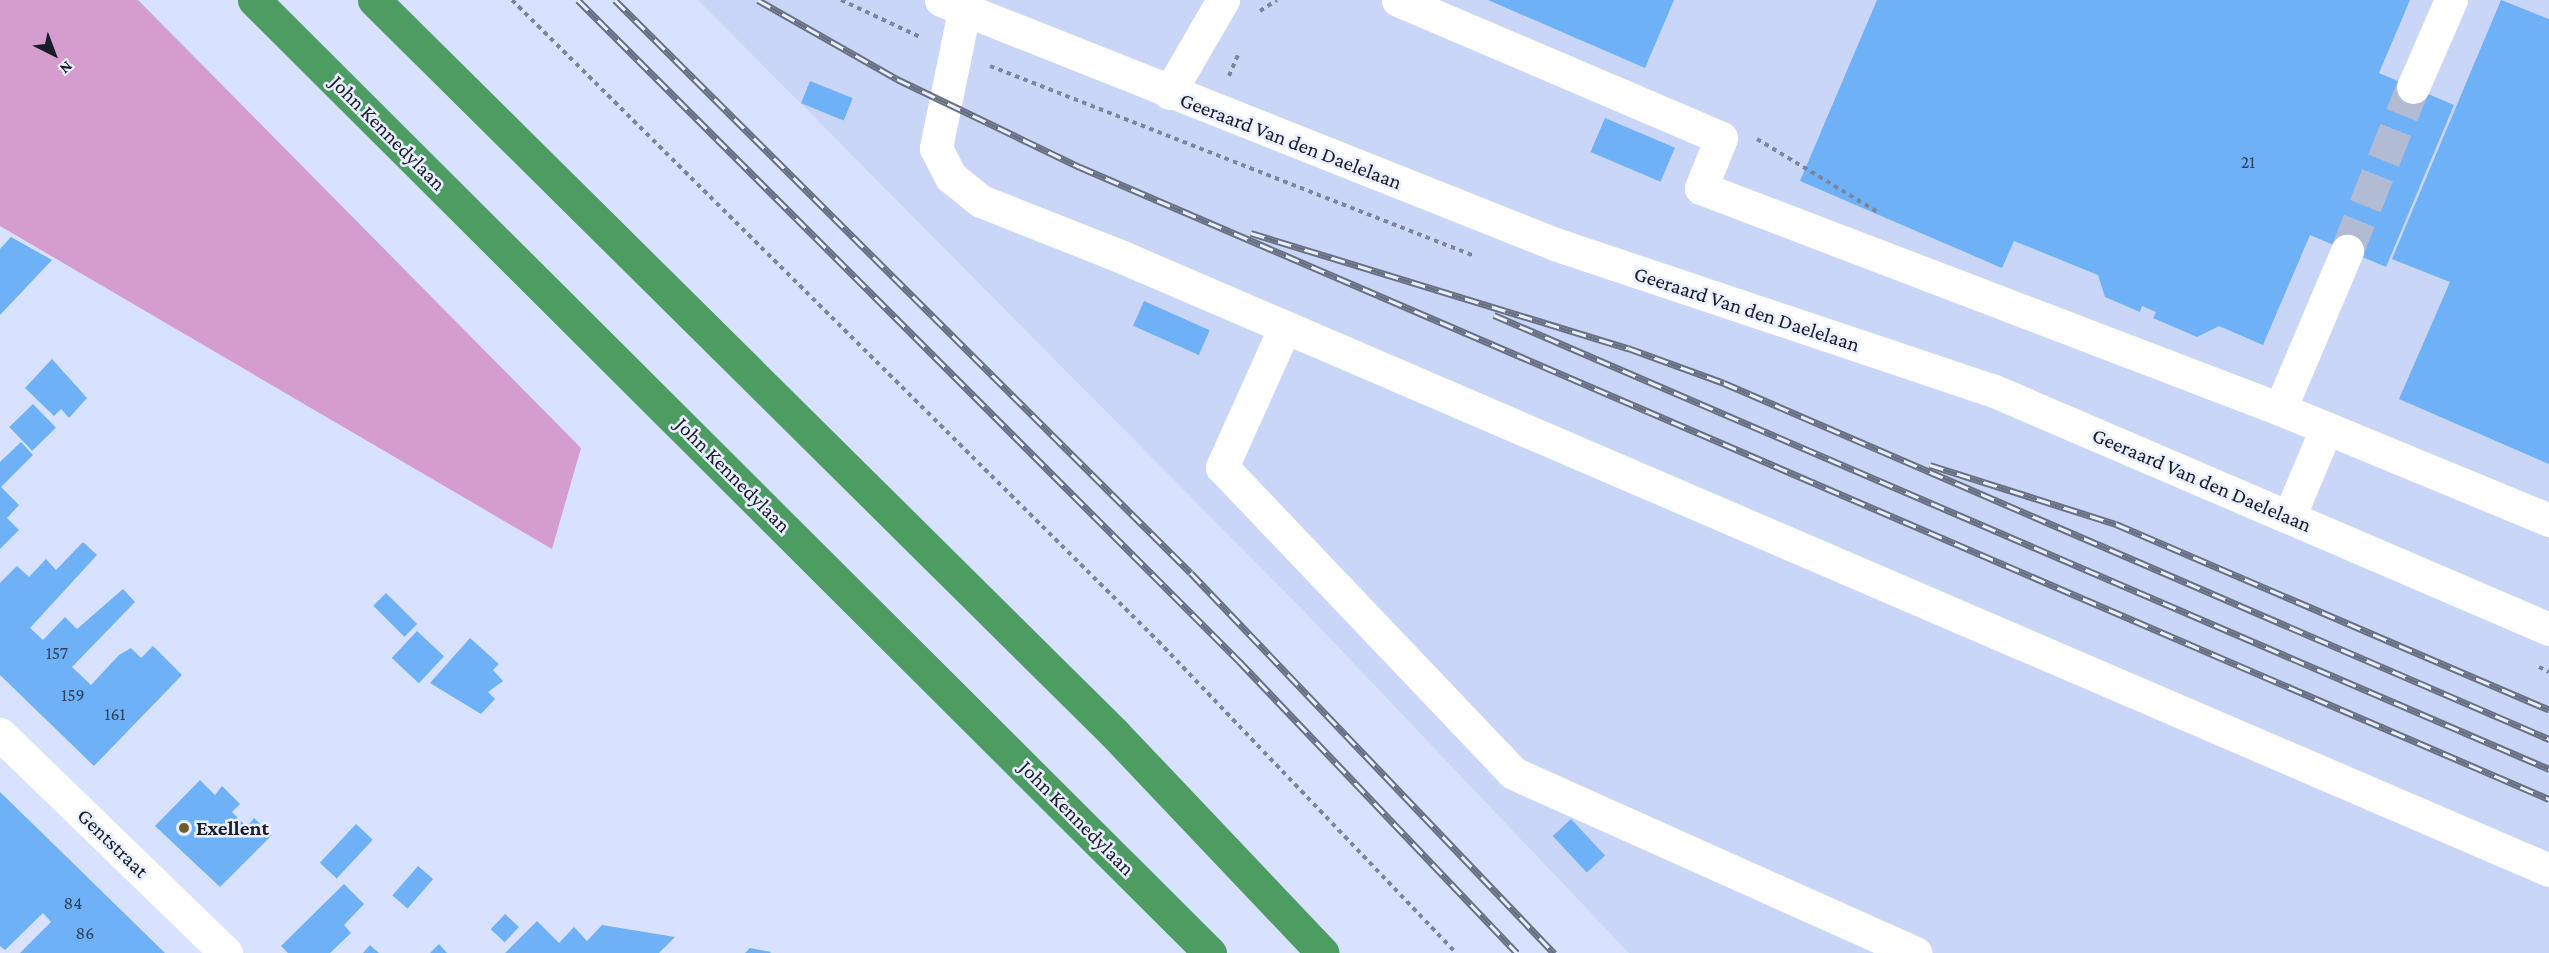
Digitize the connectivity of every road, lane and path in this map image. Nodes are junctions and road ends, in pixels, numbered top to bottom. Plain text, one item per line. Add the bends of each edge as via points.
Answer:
1 (254, 0) edge
2 (374, 0) edge
3 (512, 0) edge
4 (1223, 0) edge
5 (1277, 0) edge
6 (1398, 0) edge
7 (2451, 0) edge
8 (952, 6) edge
9 (1256, 18) dead end
10 (2413, 87) tunnel mouth
11 (1169, 93) junction
12 (2347, 251) tunnel mouth
13 (1285, 327) junction
14 (2280, 409) junction
15 (2326, 429) junction
16 (2289, 517) junction
17 (2549, 520) edge
18 (2549, 629) edge
19 (0, 734) edge
20 (2549, 870) edge
21 (226, 953) edge
22 (1210, 953) edge
23 (1323, 953) edge
24 (1456, 953) edge
25 (1916, 953) edge

1 - 22 highway, John Kennedylaan
2 - 23 highway via 1114,733
3 - 24 path via 1158,641
4 - 11 street
5 - 9 path
6 - 14 street via 1721,138 1701,188
7 - 10 street
8 - 11 street, Geeraard Van den Daelelaan
8 - 13 street via 936,148 951,177 981,201
11 - 16 street, Geeraard Van den Daelelaan via 1555,244 1992,390
12 - 14 street
13 - 20 street
13 - 25 street via 1222,467 1514,773
14 - 15 street
15 - 16 street
15 - 17 street
16 - 18 street, Geeraard Van den Daelelaan
19 - 21 street, Gentstraat

